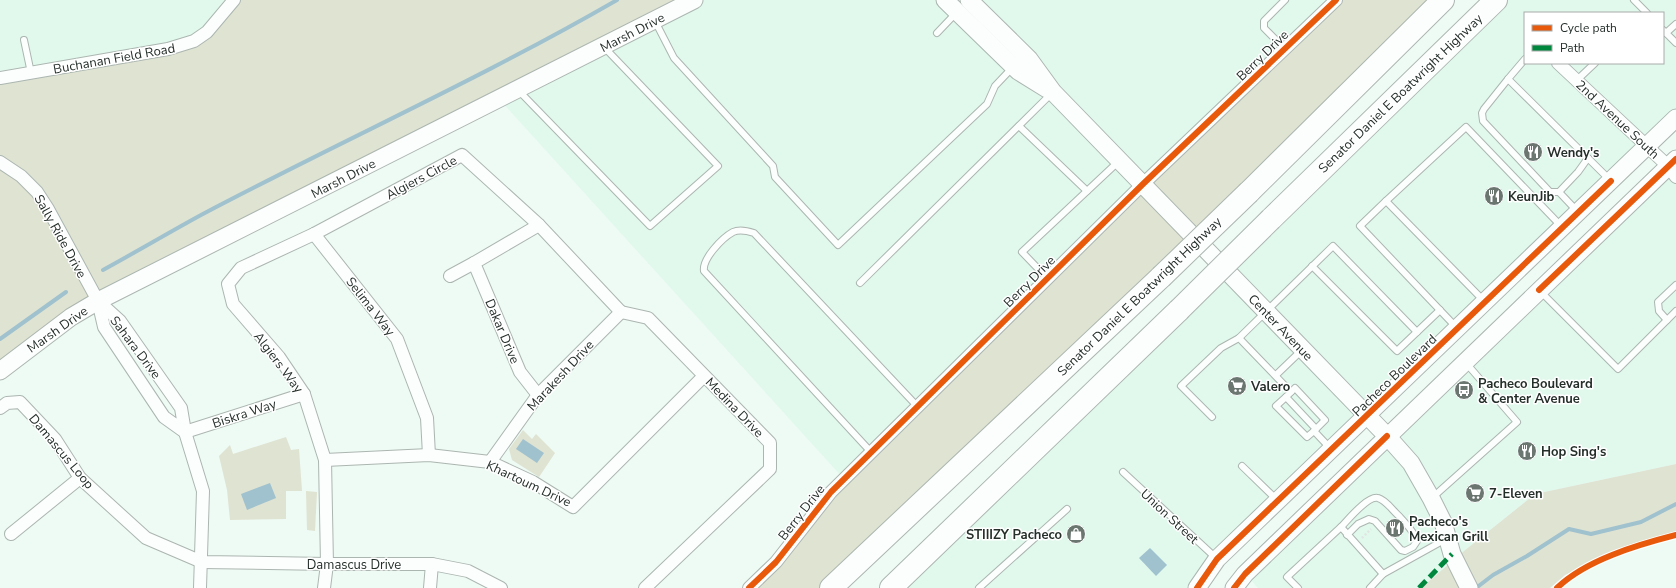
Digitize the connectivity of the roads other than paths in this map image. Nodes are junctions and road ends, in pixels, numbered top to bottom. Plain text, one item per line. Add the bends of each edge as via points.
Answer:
1 (234, 0) edge
2 (694, 0) edge
3 (945, 0) edge
4 (969, 0) edge
5 (1286, 0) edge
6 (1443, 0) edge
7 (1496, 0) edge
8 (1634, 0) edge
9 (1334, 1) edge
10 (956, 12) junction
11 (1646, 12) edge
12 (655, 21) junction
13 (1676, 24) edge
14 (1665, 31) edge
15 (937, 33) dead end
16 (24, 40) dead end
17 (1676, 43) edge
18 (604, 46) junction
19 (1285, 49) junction
20 (1524, 60) edge
21 (1559, 64) edge
22 (1594, 64) edge
23 (1013, 67) junction
24 (31, 73) junction
25 (0, 78) edge
26 (1508, 78) junction
27 (1576, 80) junction
28 (518, 90) junction
29 (1053, 92) junction
30 (1676, 118) edge
31 (1019, 126) junction
32 (1646, 147) junction
33 (1588, 158) junction
34 (1120, 161) junction
35 (0, 162) edge
36 (1673, 167) edge
37 (1611, 181) junction
38 (1143, 184) junction
39 (1087, 191) junction
40 (1559, 192) junction
41 (1386, 201) junction
42 (1579, 212) junction
43 (538, 225) junction
44 (1563, 227) junction
45 (314, 234) junction
46 (474, 263) junction
47 (1312, 266) junction
48 (450, 276) dead end
49 (1048, 278) junction
50 (860, 283) dead end
51 (228, 284) joint
52 (1676, 285) edge
53 (1539, 290) junction
54 (98, 301) junction
55 (1485, 302) junction
56 (1440, 310) junction
57 (1266, 311) junction
58 (1676, 311) edge
59 (621, 312) junction
60 (1667, 320) junction
61 (1458, 329) junction
62 (1417, 332) junction
63 (1239, 338) junction
64 (1302, 350) junction
65 (1464, 361) junction
66 (0, 370) edge
67 (1276, 375) junction
68 (704, 376) junction
69 (1291, 392) junction
70 (304, 394) junction
71 (538, 395) junction
72 (1286, 397) junction
73 (917, 406) junction
74 (0, 408) edge
75 (1368, 415) junction
76 (1212, 417) dead end
77 (1315, 430) junction
78 (185, 432) junction
79 (1387, 436) junction
80 (1331, 450) junction
81 (871, 452) junction
82 (429, 455) junction
83 (325, 460) junction
84 (490, 462) junction
85 (1242, 466) dead end
86 (1123, 472) dead end
87 (80, 478) junction
88 (1432, 498) junction
89 (1278, 501) junction
90 (1067, 509) dead end
91 (1341, 528) junction
92 (11, 534) dead end
93 (1347, 535) junction
94 (1448, 538) junction
95 (1401, 550) junction
96 (1217, 559) junction
97 (1408, 560) junction
98 (202, 562) junction
99 (327, 564) junction
100 (432, 564) junction
101 (1383, 574) junction
102 (200, 588) edge
103 (324, 588) edge
104 (430, 588) edge
105 (501, 588) edge
106 (645, 588) edge
107 (749, 588) edge
108 (831, 588) edge
109 (891, 588) edge
110 (980, 588) edge
111 (1197, 588) edge
112 (1234, 588) edge
113 (1298, 588) edge
114 (1370, 588) edge
115 (1469, 588) edge

1 - 24 street, Buchanan Field Road via 207,32 194,41 168,50
2 - 12 street, Marsh Drive
3 - 10 street, Center Avenue
4 - 29 street, Center Avenue via 1029,59
5 - 19 lane via 1264,21 1264,28
6 - 108 highway, Senator Daniel E Boatwright Highway, bridge via 1161,277
7 - 109 highway, Senator Daniel E Boatwright Highway, bridge
8 - 11 lane
9 - 19 street, Berry Drive
10 - 15 lane
10 - 23 street, Center Avenue
12 - 18 street, Marsh Drive
12 - 23 lane via 674,58 773,166 775,177 838,245 987,104 995,86
13 - 14 lane
14 - 17 lane
16 - 24 lane
18 - 28 street, Marsh Drive
18 - 28 lane via 718,166 650,226
19 - 38 street, Berry Drive
20 - 26 lane
21 - 27 street, 2nd Avenue South
22 - 27 lane
23 - 29 street, Center Avenue
24 - 25 street, Buchanan Field Road
26 - 33 lane
26 - 40 lane via 1484,109 1483,121 1550,192
27 - 32 street, 2nd Avenue South
28 - 54 street, Marsh Drive
29 - 31 lane
29 - 34 street, Center Avenue
30 - 32 street, Pacheco Boulevard
31 - 39 lane
31 - 50 lane
32 - 36 street, 2nd Avenue South
32 - 37 street, Pacheco Boulevard
33 - 37 lane
33 - 40 lane
34 - 38 street, Center Avenue
34 - 39 lane
35 - 54 street, Sally Ride Drive via 21,176 37,192
36 - 53 street
37 - 42 street, Pacheco Boulevard
38 - 49 street, Berry Drive
38 - 57 street, Center Avenue
39 - 49 lane via 1022,252
40 - 42 lane
41 - 44 lane via 1466,127
41 - 55 lane
41 - 56 lane via 1360,226
42 - 44 street, Pacheco Boulevard
43 - 45 street, Algiers Circle via 462,155
43 - 46 street
43 - 59 street, Algiers Circle
44 - 55 street, Pacheco Boulevard
45 - 51 street, Algiers Circle via 241,268
45 - 82 street, Selima Way via 397,339 427,418
46 - 48 street
46 - 71 street, Dakar Drive via 520,372
47 - 57 lane
47 - 62 lane via 1397,351
47 - 62 lane via 1333,246
49 - 73 street, Berry Drive
51 - 70 street, Algiers Way via 233,304 279,357
52 - 60 lane via 1658,302 1659,311
53 - 60 lane via 1618,369
53 - 65 street
54 - 66 street, Marsh Drive via 71,317
54 - 78 street, Sahara Drive via 120,321 181,408
54 - 78 street, Sahara Drive via 104,327 164,417
55 - 61 street, Pacheco Boulevard
56 - 61 lane
56 - 62 lane
57 - 63 lane
57 - 64 street, Center Avenue
58 - 60 lane
59 - 68 street, Medina Drive via 648,318
59 - 71 street, Marakesh Drive
61 - 75 street, Pacheco Boulevard
63 - 67 lane
63 - 76 lane via 1221,348 1181,386
64 - 67 lane
64 - 75 street, Center Avenue
65 - 79 street
65 - 88 lane via 1517,422
67 - 69 lane
68 - 84 street, Khartoum Drive via 573,507 533,482
68 - 106 street, Medina Drive via 770,444 770,469
69 - 72 lane
69 - 77 lane via 1295,388 1325,420
70 - 78 street, Biskra Way
70 - 83 street, Algiers Way
71 - 84 street, Marakesh Drive
72 - 77 lane
72 - 77 lane via 1276,406 1307,437
73 - 81 street, Berry Drive
73 - 81 lane via 754,233 732,232 709,254 705,260 704,271
74 - 87 street, Damascus Loop via 7,403 20,402 55,438
75 - 79 street, Center Avenue
75 - 80 street, Pacheco Boulevard
77 - 80 lane
78 - 98 street, Sahara Drive via 203,491
79 - 88 street, Center Avenue via 1411,463
79 - 112 street via 1245,574
80 - 89 street, Pacheco Boulevard
81 - 107 street, Berry Drive via 831,492 776,562
82 - 83 street, Khartoum Drive
82 - 84 street, Khartoum Drive
83 - 99 street, Algiers Way
85 - 89 lane
86 - 96 lane, Union Street
87 - 92 street
87 - 98 street, Damascus Loop via 146,538
88 - 94 street, Center Avenue
89 - 96 street, Pacheco Boulevard
90 - 110 lane
91 - 93 lane
91 - 95 lane via 1366,502 1378,497 1416,537 1417,541 1413,546 1406,551
91 - 113 lane via 1287,577
93 - 95 lane via 1358,524 1369,519 1375,521
93 - 101 lane
94 - 97 lane
94 - 115 street, Center Avenue via 1454,558
95 - 97 lane
96 - 111 street, Pacheco Boulevard
97 - 101 lane
98 - 99 street, Damascus Drive
98 - 102 street, Sahara Drive
99 - 100 street, Damascus Drive
99 - 103 street, Algiers Way
100 - 104 street
100 - 105 street, Damascus Drive via 468,570
101 - 114 lane

